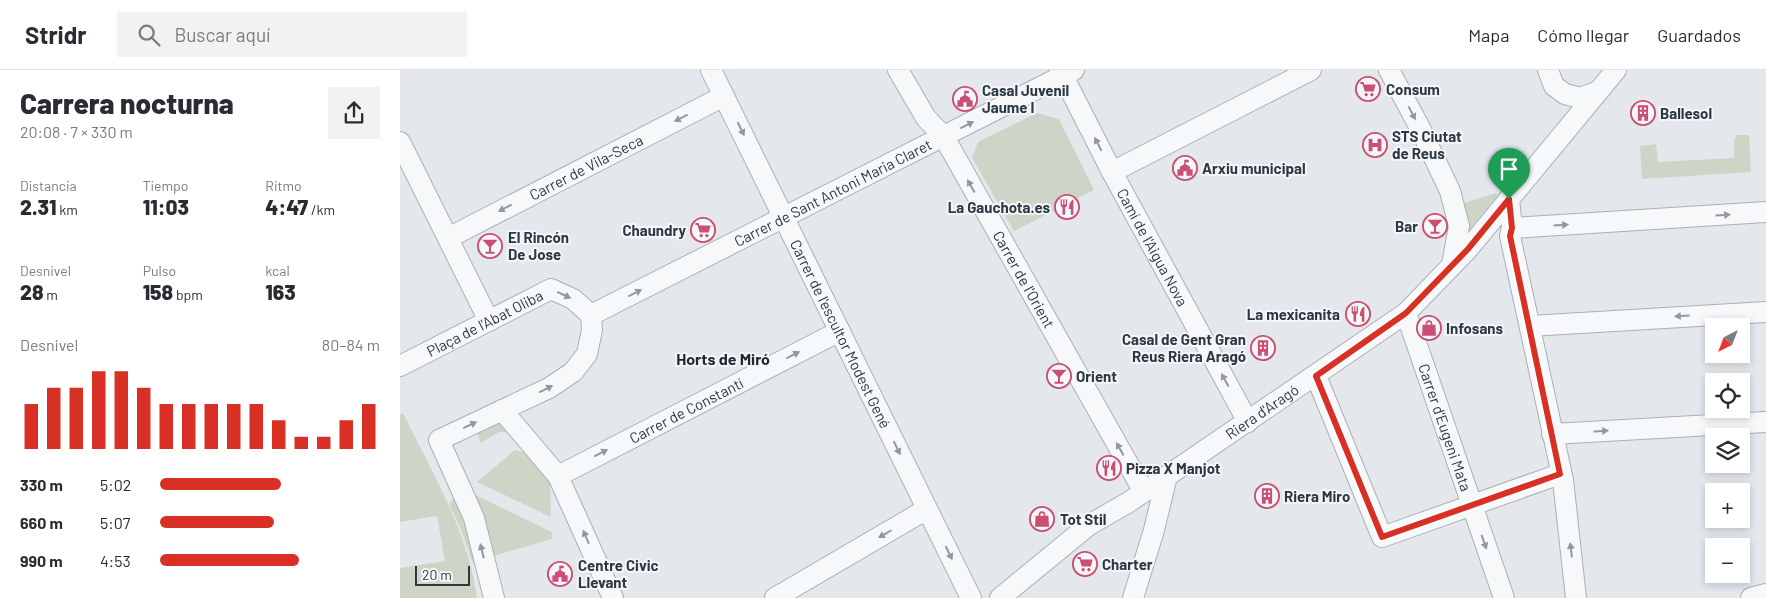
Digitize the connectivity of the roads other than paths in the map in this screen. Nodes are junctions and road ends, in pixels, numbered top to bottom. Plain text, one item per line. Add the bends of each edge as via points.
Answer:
1 (711, 70) edge
2 (898, 70) edge
3 (1311, 70) edge
4 (1389, 70) edge
5 (1548, 70) edge
6 (1616, 70) edge
7 (1066, 72) edge
8 (1599, 91) junction
9 (724, 96) junction
10 (944, 137) junction
11 (400, 142) edge
12 (1112, 172) junction
13 (1509, 199) junction
14 (1766, 212) edge
15 (784, 218) junction
16 (1512, 228) junction
17 (448, 238) junction
18 (1468, 249) junction
19 (1452, 266) junction
20 (1766, 312) edge
21 (1406, 313) junction
22 (591, 316) junction
23 (489, 320) junction
24 (1530, 326) junction
25 (840, 331) junction
26 (400, 366) edge
27 (1316, 376) junction
28 (502, 410) junction
29 (1248, 422) junction
30 (1766, 422) edge
31 (1552, 434) junction
32 (1560, 474) junction
33 (558, 476) junction
34 (1167, 476) junction
35 (1136, 497) junction
36 (1472, 506) junction
37 (927, 509) junction
38 (1154, 530) junction
39 (1766, 594) edge
40 (494, 598) edge
41 (613, 598) edge
42 (775, 598) edge
43 (971, 598) edge
44 (1000, 598) edge
45 (1132, 598) edge
46 (1504, 598) edge
47 (1576, 598) edge
48 (1751, 598) edge

1 - 9 street, Carrer de l'escultor Modest Gené
2 - 10 street, Carrer de l'Orient via 926,118
3 - 12 street
4 -> 19 street via 1450,191 1459,226
5 - 8 street via 1554,86 1566,94 1580,98
6 - 8 street, Riera d'Aragó
10 -> 7 street, Carrer de Sant Antoni Maria Claret
12 -> 7 street, Camí de l'Aigua Nova
8 - 13 street, Riera d'Aragó
9 -> 15 street, Carrer de l'escultor Modest Gené
9 -> 17 street, Carrer de Vila-Seca
10 - 15 street, Carrer de Sant Antoni Maria Claret
35 -> 10 street, Carrer de l'Orient
11 - 17 street
29 -> 12 street, Camí de l'Aigua Nova
13 - 16 street
13 - 18 street, Riera d'Aragó
16 -> 14 street
22 -> 15 street, Carrer de Sant Antoni Maria Claret
15 - 25 street, Carrer de l'escultor Modest Gené
16 - 18 street, Riera d'Aragó
16 - 24 street via 1510,236
17 - 23 street
18 - 19 street, Riera d'Aragó
19 - 21 street, Riera d'Aragó
20 -> 24 street
21 - 27 street, Riera d'Aragó
21 - 36 street, Carrer d'Eugeni Mata
23 -> 22 street, Plaça de l'Abat Oliba via 551,289 573,299
28 -> 22 street via 549,388 573,372 587,354
23 - 26 street, Plaça de l'Abat Oliba
24 - 31 street
33 -> 25 street, Carrer de Constantí
25 -> 37 street, Carrer de l'escultor Modest Gené
27 - 29 street, Riera d'Aragó
27 - 36 street via 1382,537
28 - 33 street
40 -> 28 street via 474,518 438,440
29 - 34 street, Riera d'Aragó
31 -> 30 street
31 - 32 street
32 - 36 street
47 -> 32 street
41 -> 33 street
34 - 35 street, Riera d'Aragó
34 - 38 street
35 - 38 street via 1151,515
35 - 44 street, Riera d'Aragó via 1089,525
36 -> 46 street, Carrer d'Eugeni Mata
37 -> 42 street
37 -> 43 street, Carrer de l'escultor Modest Gené
38 - 45 street
39 - 48 street

